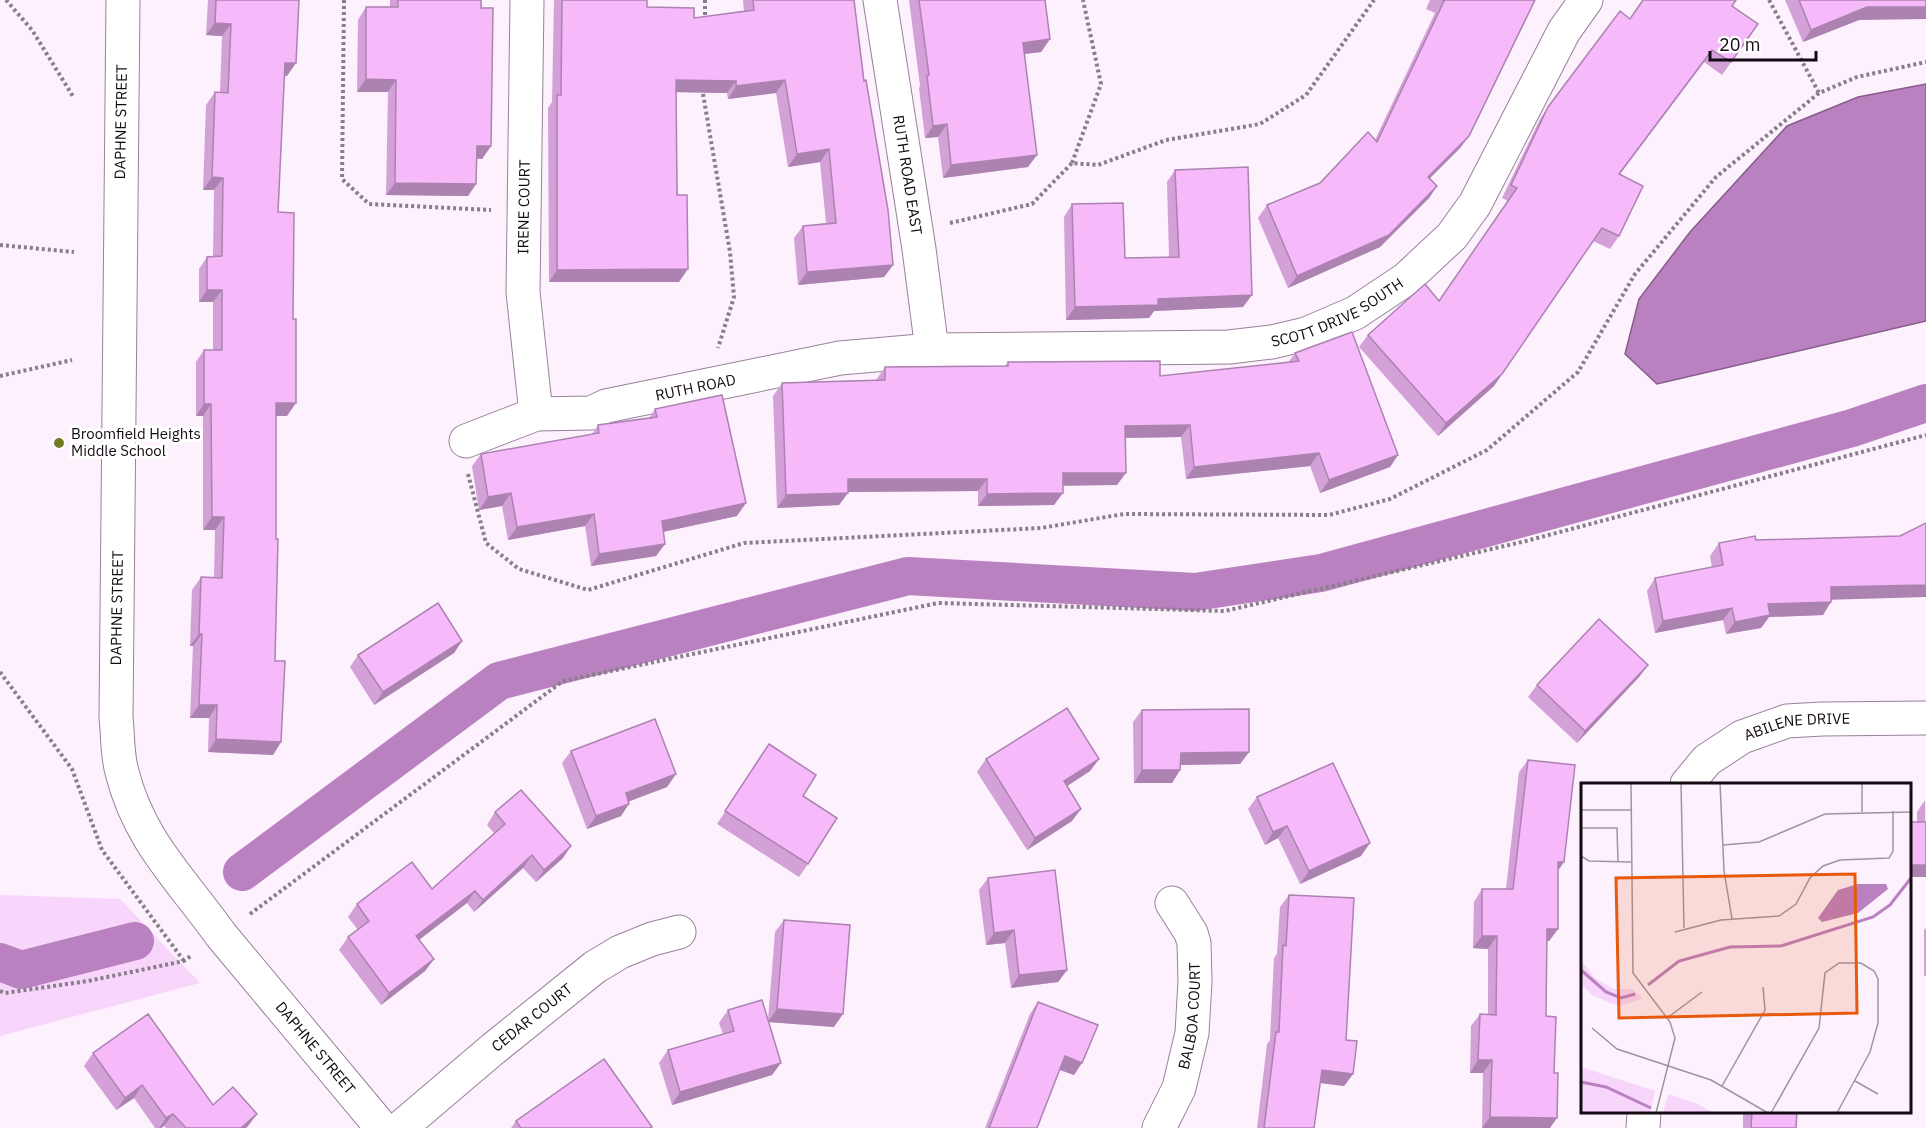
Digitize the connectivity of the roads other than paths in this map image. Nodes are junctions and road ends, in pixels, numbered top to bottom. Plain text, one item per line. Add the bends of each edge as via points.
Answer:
1 (123, 0) edge
2 (527, 0) edge
3 (880, 0) edge
4 (1586, 0) edge
5 (932, 350) junction
6 (536, 414) junction
7 (466, 441) road end
8 (1926, 718) edge
9 (1689, 783) edge
10 (1172, 903) dead end
11 (679, 932) dead end
12 (1644, 1113) edge
13 (381, 1128) edge
14 (400, 1128) edge
15 (1159, 1128) edge
16 (1643, 1128) edge

1 - 13 street, DAPHNE STREET via 116,717 121,770 133,807 171,871
2 - 6 street, IRENE COURT via 523,292
3 - 5 street, RUTH ROAD EAST
4 - 5 street, SCOTT DRIVE SOUTH via 1564,31 1475,204 1452,236 1406,279 1355,313 1306,334 1229,347
5 - 6 street, RUTH ROAD via 840,358 606,406 591,413
6 - 7 street, RUTH ROAD
8 - 9 street, ABILENE DRIVE via 1787,721 1742,737 1707,760
10 - 15 street, BALBOA COURT via 1194,944 1192,1033 1179,1088
11 - 14 street, CEDAR COURT via 620,952 595,967
12 - 16 street

